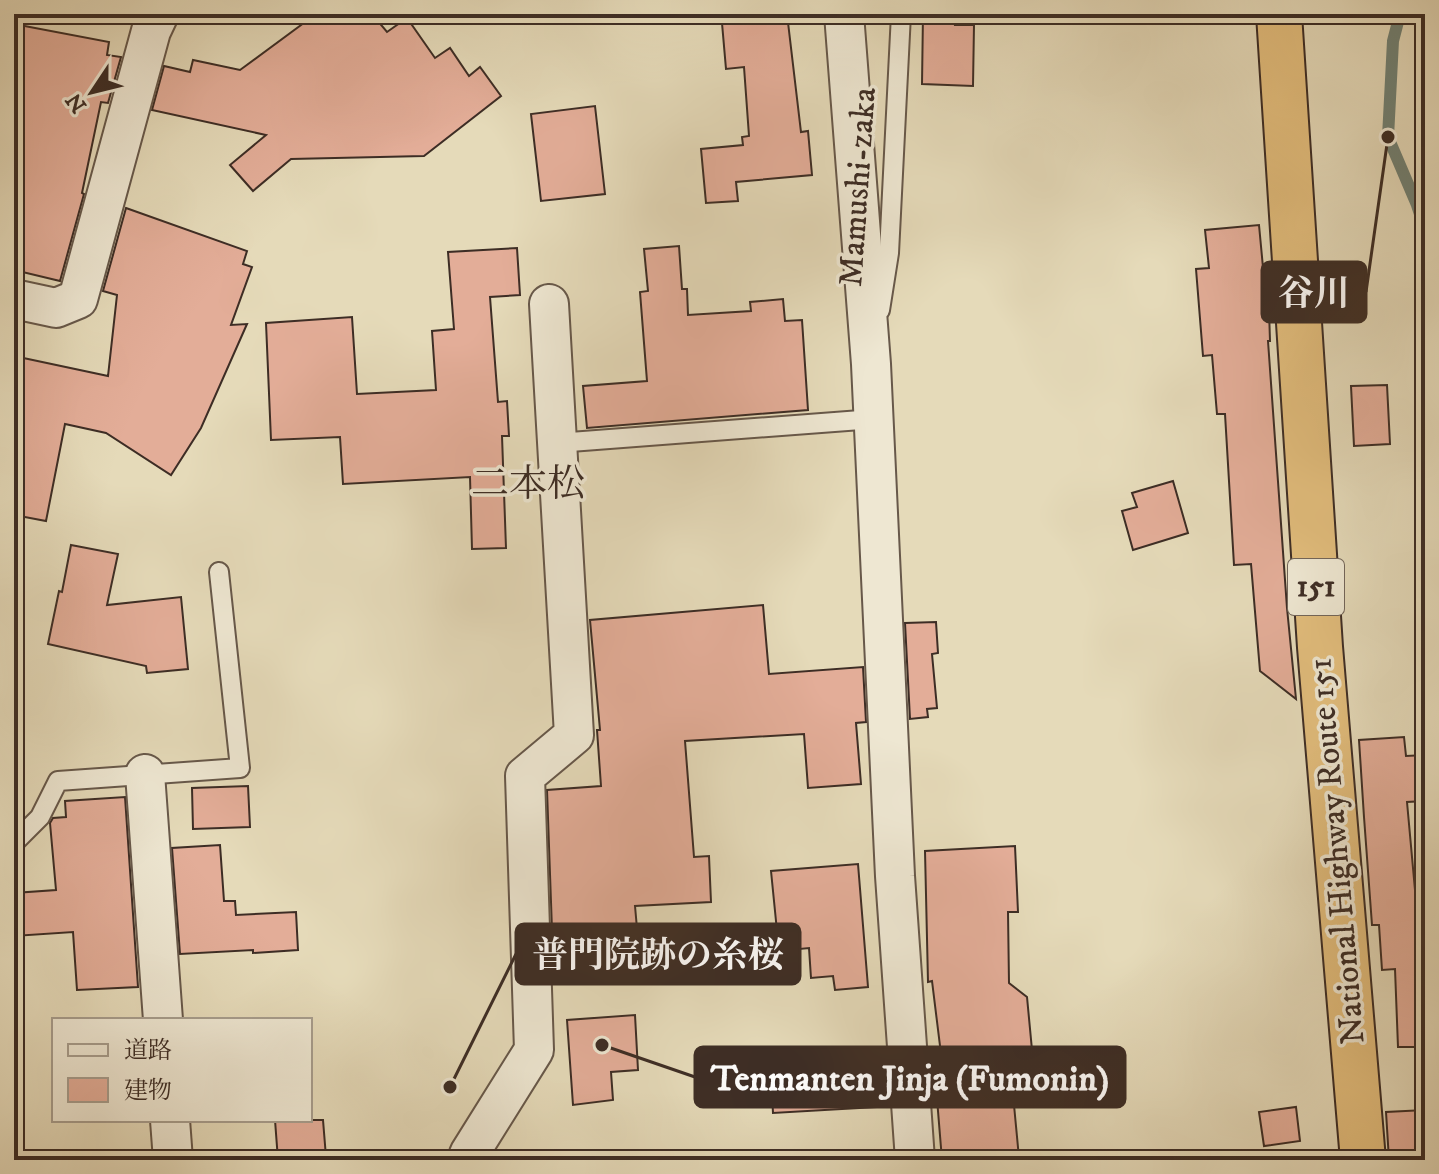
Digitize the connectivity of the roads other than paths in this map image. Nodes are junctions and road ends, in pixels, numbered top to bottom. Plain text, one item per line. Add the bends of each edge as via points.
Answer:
1 (159, 14) edge
2 (844, 14) edge
3 (901, 14) edge
4 (1279, 14) edge
5 (14, 299) edge
6 (549, 304) dead end
7 (871, 364) junction
8 (874, 419) junction
9 (557, 443) junction
10 (219, 572) dead end
11 (145, 774) junction
12 (14, 843) edge
13 (163, 1018) edge
14 (170, 1122) edge
15 (173, 1160) edge
16 (469, 1160) edge
17 (915, 1160) edge
18 (1363, 1160) edge

1 - 5 street via 78,299 56,308
2 - 7 street
3 - 7 lane, Mamushi-zaka via 889,253
4 - 18 highway, National Highway Route 151 / 151 via 1320,647
6 - 9 street
7 - 8 street
8 - 9 lane
8 - 17 street via 895,876
9 - 16 street via 574,735 525,776 534,1050
10 - 11 lane via 240,768
11 - 12 lane via 58,781 40,817
11 - 13 street
14 - 15 street

